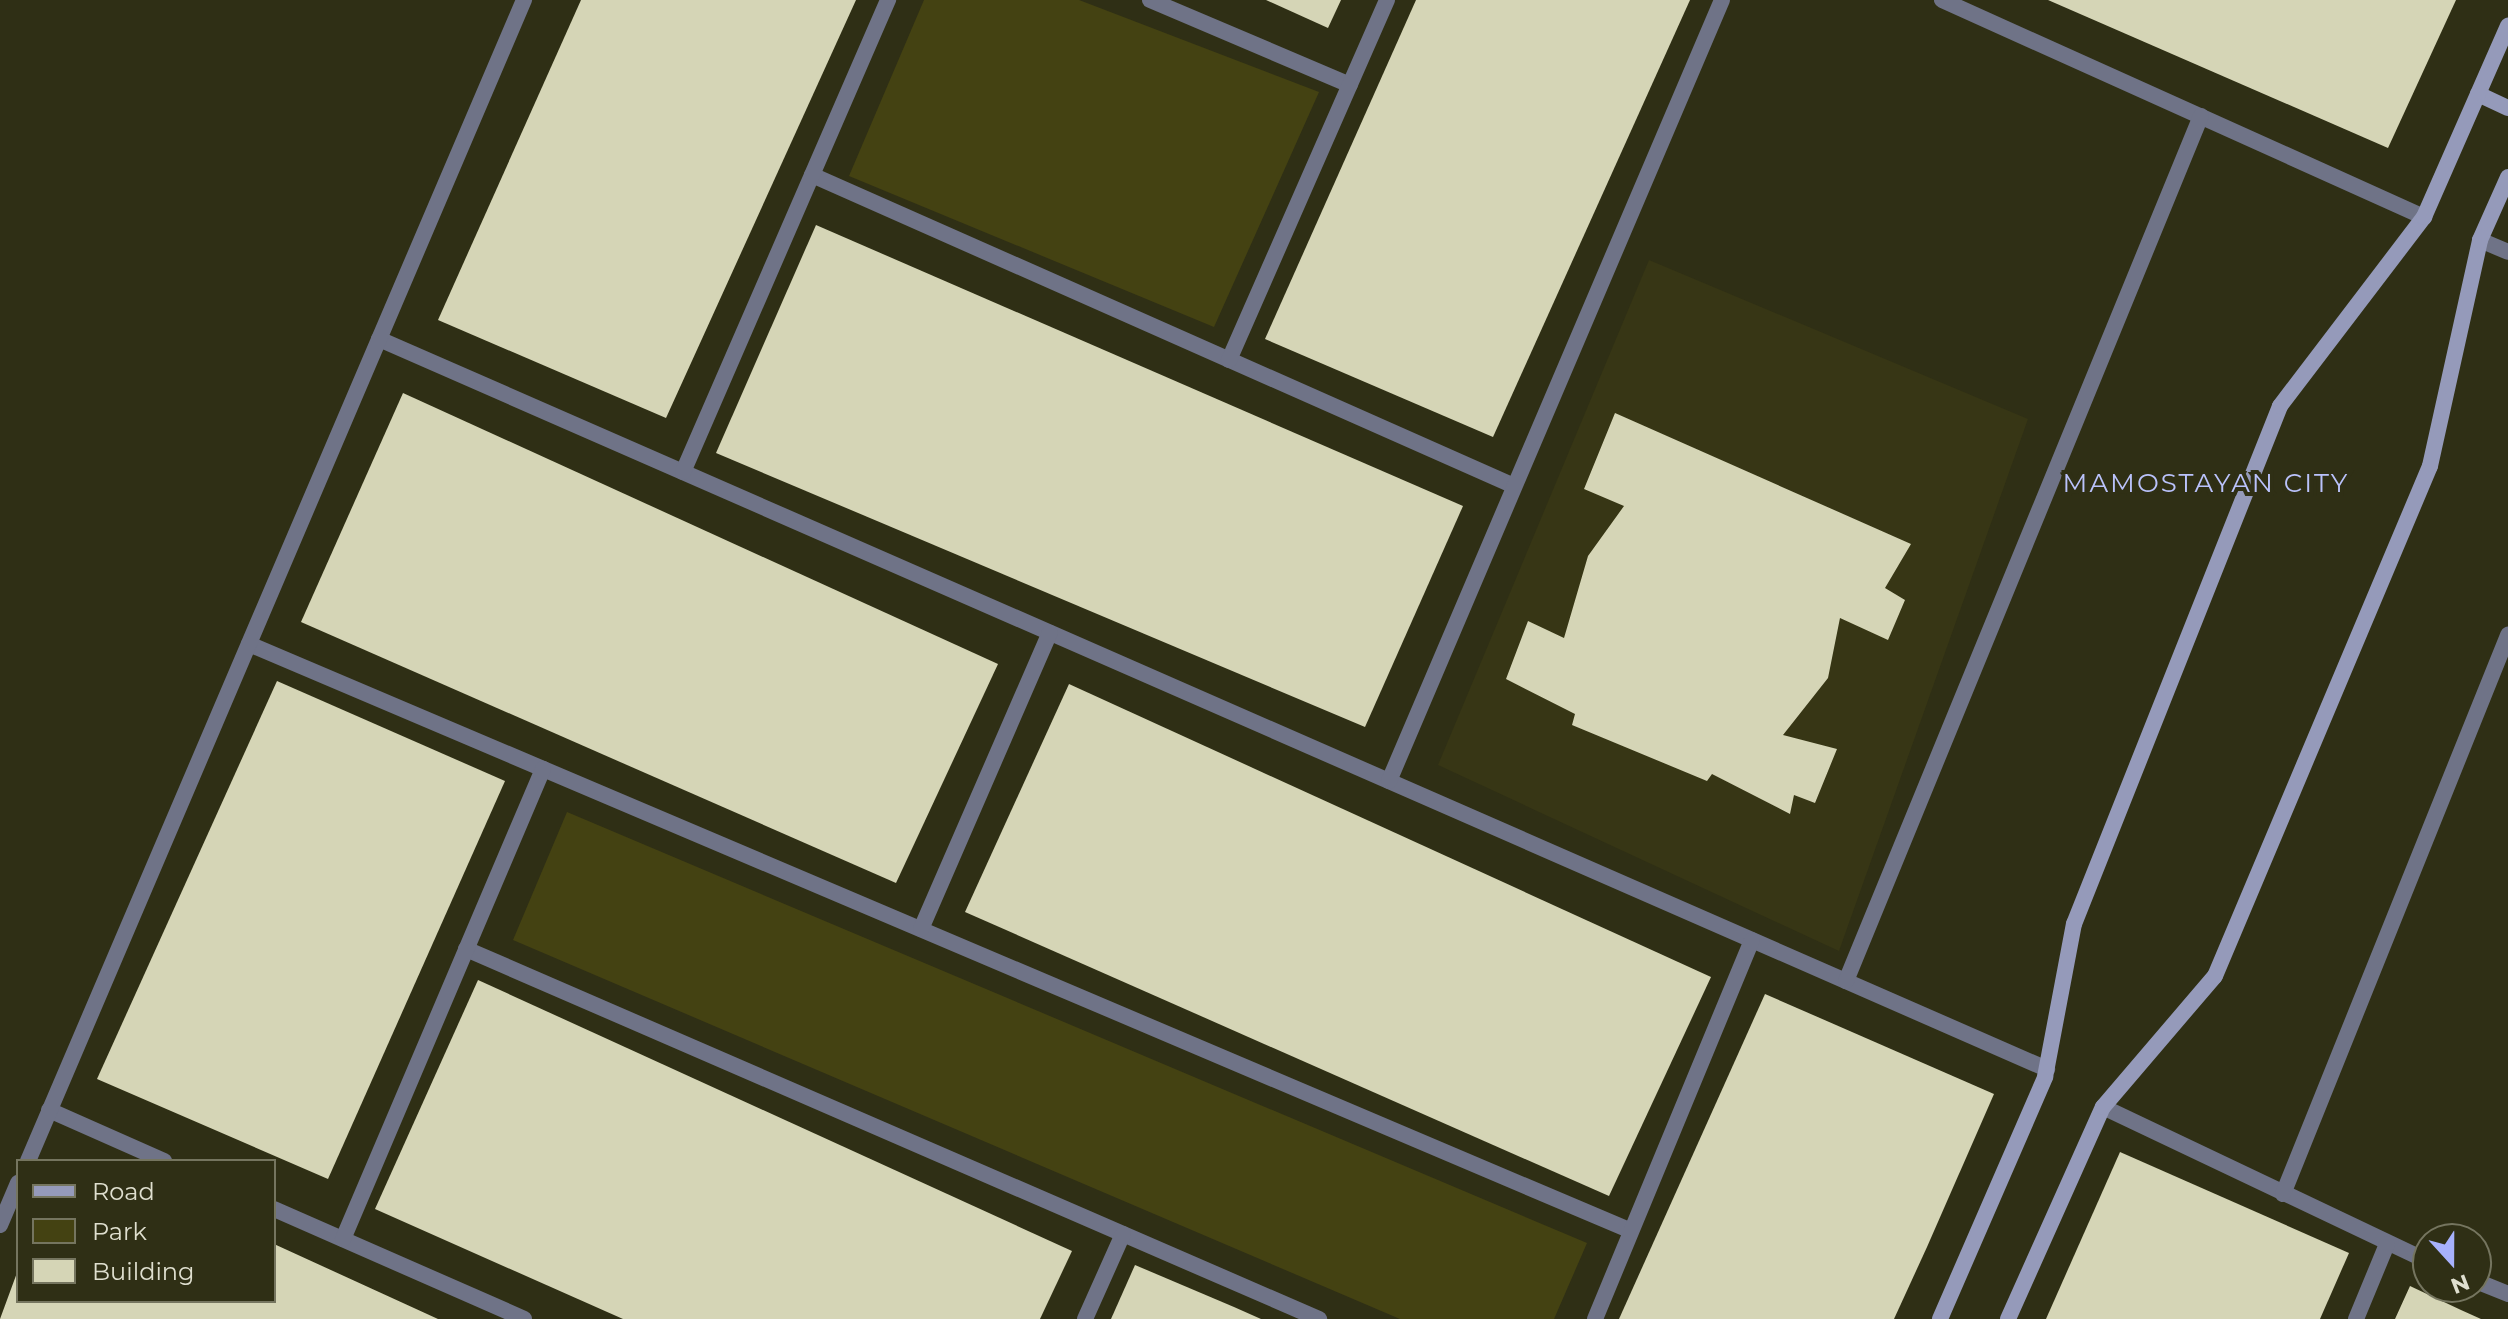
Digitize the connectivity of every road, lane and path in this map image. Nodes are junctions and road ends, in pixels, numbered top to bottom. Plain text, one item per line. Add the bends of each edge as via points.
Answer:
1 (524, 0) edge
2 (888, 0) edge
3 (1150, 0) edge
4 (1387, 0) edge
5 (1722, 0) edge
6 (1942, 0) edge
7 (2508, 26) edge
8 (1350, 85) junction
9 (2478, 94) junction
10 (2508, 108) edge
11 (2201, 116) junction
12 (812, 175) junction
13 (2508, 177) edge
14 (2424, 217) junction
15 (2480, 240) junction
16 (2508, 252) edge
17 (379, 339) junction
18 (1229, 360) junction
19 (683, 472) junction
20 (1514, 486) junction
21 (1050, 633) junction
22 (2508, 635) edge
23 (249, 644) junction
24 (543, 769) junction
25 (1389, 781) junction
26 (921, 929) junction
27 (1752, 940) junction
28 (466, 949) junction
29 (1846, 981) junction
30 (2047, 1069) junction
31 (2103, 1107) junction
32 (49, 1110) junction
33 (29, 1159) edge
34 (159, 1159) edge
35 (16, 1188) edge
36 (2283, 1194) junction
37 (276, 1210) edge
38 (0, 1225) edge
39 (1631, 1231) junction
40 (1123, 1234) junction
41 (343, 1239) junction
42 (2387, 1244) junction
43 (2412, 1254) edge
44 (524, 1319) edge
45 (1085, 1319) edge
46 (1319, 1319) edge
47 (1595, 1319) edge
48 (1940, 1319) edge
49 (2008, 1319) edge
50 (2356, 1319) edge

1 - 17 street
2 - 12 street
3 - 8 street
4 - 8 street
5 - 20 street
6 - 11 street
7 - 9 street
8 - 18 street
9 - 10 street
9 - 14 street
11 - 14 street
11 - 29 street
12 - 18 street
12 - 19 street
13 - 15 street
14 - 30 street via 2280,406 2074,924
15 - 16 street
15 - 31 street via 2430,466 2215,976
17 - 19 street
17 - 23 street
18 - 20 street
19 - 21 street
20 - 25 street
21 - 25 street
21 - 26 street
22 - 36 street
23 - 24 street
23 - 32 street
24 - 26 street
24 - 28 street
25 - 27 street
26 - 39 street
27 - 29 street
27 - 39 street
28 - 40 street
28 - 41 street
29 - 30 street
30 - 48 street
31 - 36 street
31 - 49 street
32 - 33 street
32 - 34 street
35 - 38 street
36 - 42 street
37 - 41 street
39 - 47 street
40 - 45 street
40 - 46 street
41 - 44 street
42 - 43 street
42 - 50 street

